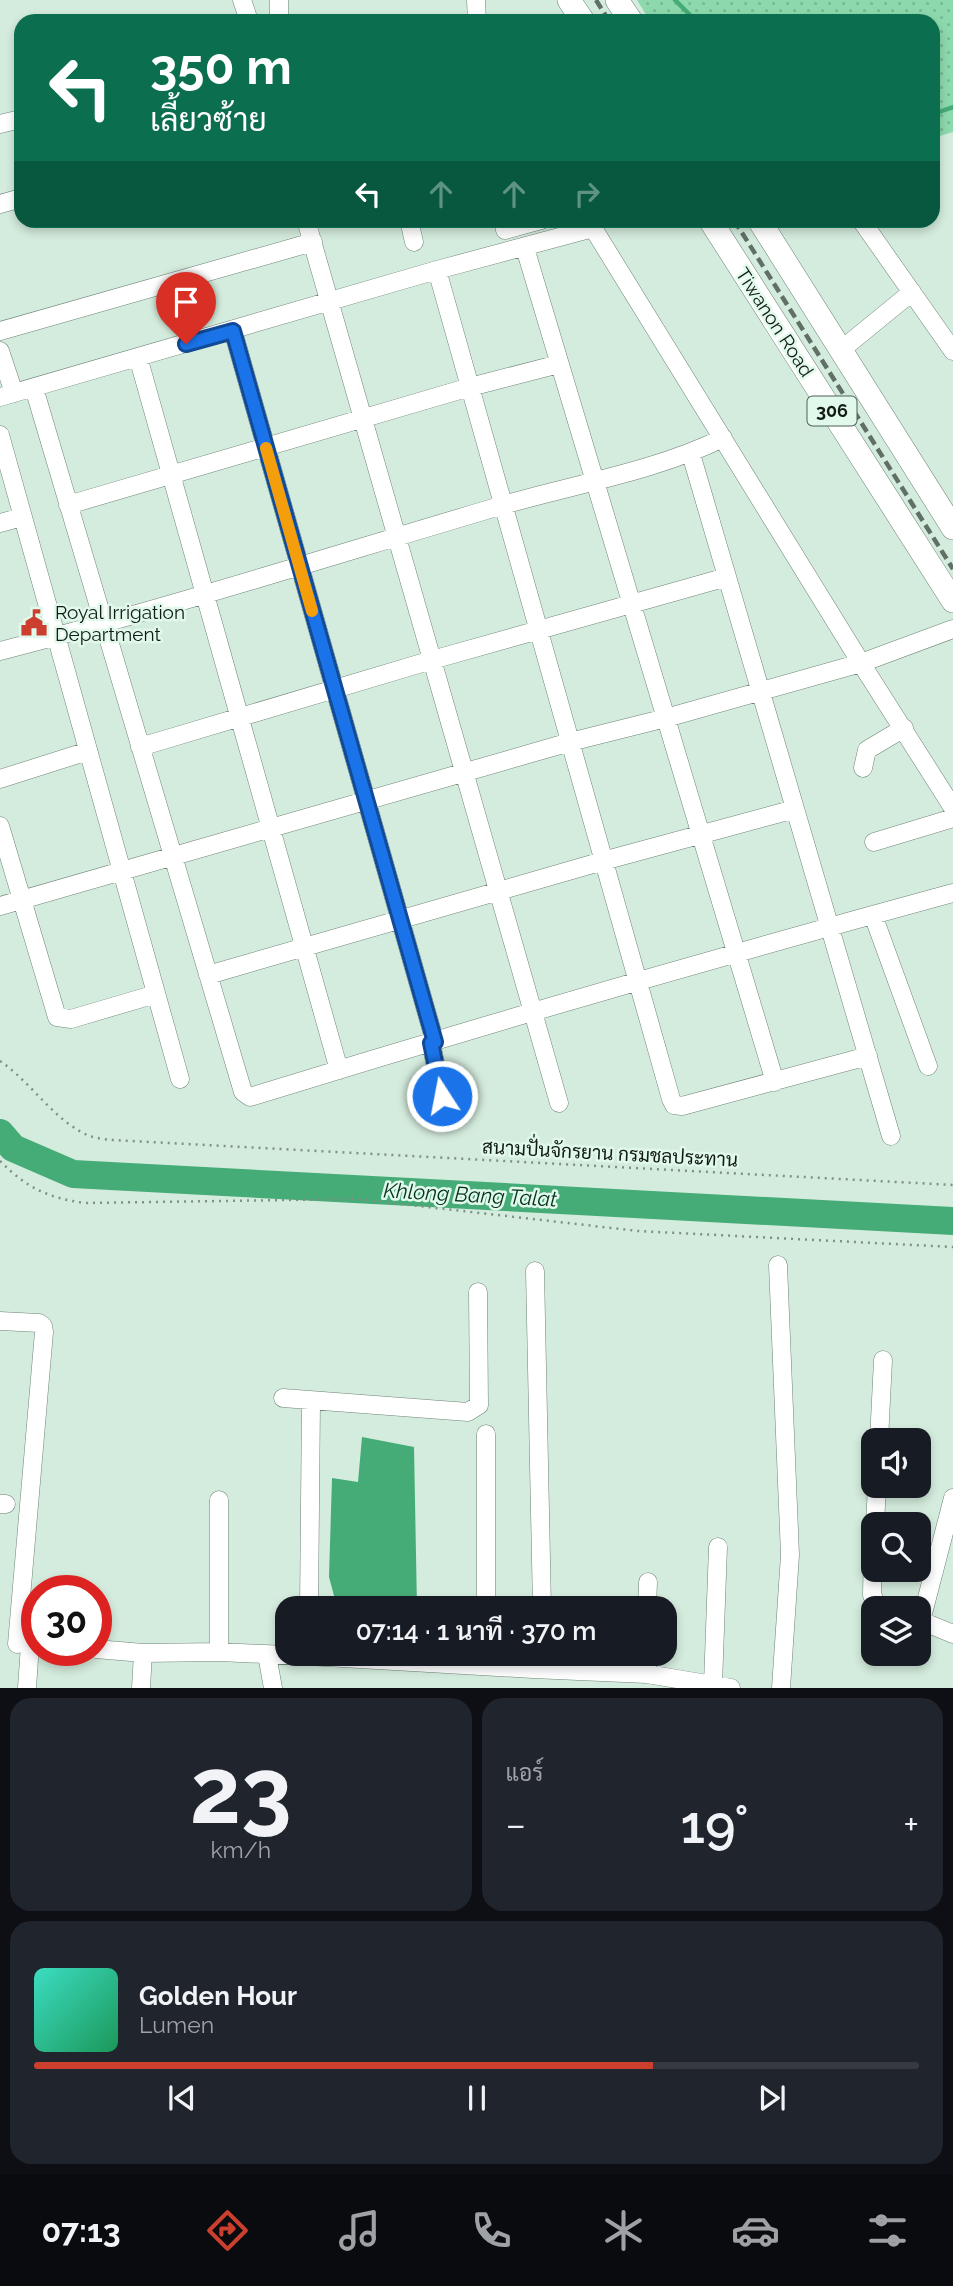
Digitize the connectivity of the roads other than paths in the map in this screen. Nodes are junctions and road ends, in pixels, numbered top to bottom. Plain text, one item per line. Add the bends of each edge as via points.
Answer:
1 (309, 228) edge
2 (411, 228) edge
3 (715, 228) edge
4 (764, 228) edge
5 (867, 228) edge
6 (313, 242) junction
7 (414, 242) dead end
8 (524, 248) junction
9 (437, 270) junction
10 (912, 292) junction
11 (330, 302) junction
12 (0, 331) edge
13 (233, 331) junction
14 (841, 350) junction
15 (0, 351) edge
16 (953, 351) edge
17 (138, 357) junction
18 (559, 364) junction
19 (470, 387) junction
20 (34, 388) junction
21 (7, 395) edge
22 (363, 419) junction
23 (0, 436) edge
24 (723, 438) junction
25 (266, 449) junction
26 (691, 454) junction
27 (171, 474) junction
28 (594, 481) junction
29 (68, 505) junction
30 (503, 505) junction
31 (22, 517) junction
32 (0, 523) edge
33 (953, 528) edge
34 (397, 537) junction
35 (299, 567) junction
36 (727, 577) junction
37 (204, 593) junction
38 (953, 601) edge
39 (632, 605) junction
40 (103, 623) junction
41 (538, 629) junction
42 (953, 629) edge
43 (56, 637) junction
44 (0, 651) edge
45 (432, 660) junction
46 (861, 663) junction
47 (335, 689) junction
48 (761, 691) junction
49 (239, 716) junction
50 (666, 718) junction
51 (904, 728) junction
52 (570, 742) junction
53 (140, 747) junction
54 (88, 751) junction
55 (863, 768) dead end
56 (465, 774) junction
57 (0, 779) edge
58 (367, 802) junction
59 (953, 808) edge
60 (795, 809) junction
61 (953, 818) edge
62 (0, 826) edge
63 (271, 828) junction
64 (701, 836) junction
65 (874, 842) dead end
66 (173, 857) junction
67 (603, 861) junction
68 (122, 870) junction
69 (498, 892) junction
70 (953, 893) edge
71 (21, 899) junction
72 (0, 906) edge
73 (873, 915) junction
74 (400, 920) junction
75 (830, 926) junction
76 (304, 946) junction
77 (737, 954) junction
78 (208, 975) junction
79 (637, 981) junction
80 (156, 994) junction
81 (533, 1013) junction
82 (433, 1043) junction
83 (868, 1056) junction
84 (928, 1066) dead end
85 (339, 1069) junction
86 (180, 1079) dead end
87 (775, 1082) junction
88 (442, 1096) dead end
89 (559, 1102) dead end
90 (891, 1136) dead end
91 (778, 1265) dead end
92 (535, 1271) dead end
93 (478, 1292) dead end
94 (0, 1321) edge
95 (883, 1360) dead end
96 (283, 1398) dead end
97 (311, 1402) junction
98 (880, 1428) edge
99 (486, 1434) dead end
100 (953, 1498) edge
101 (219, 1500) dead end
102 (718, 1547) dead end
103 (26, 1575) edge
104 (648, 1583) dead end
105 (309, 1596) edge
106 (486, 1596) edge
107 (542, 1596) edge
108 (648, 1596) edge
109 (926, 1596) edge
110 (931, 1625) edge
111 (953, 1634) edge
112 (112, 1650) edge
113 (219, 1652) junction
114 (143, 1653) junction
115 (267, 1655) junction
116 (275, 1655) edge
117 (24, 1666) edge
118 (556, 1666) edge
119 (647, 1666) edge
120 (647, 1674) junction
121 (617, 1680) edge
122 (722, 1686) edge
123 (27, 1688) edge
124 (141, 1688) edge
125 (273, 1688) edge
126 (781, 1688) edge

1 - 6 street
2 - 7 street
3 - 38 main road, Tiwanon Road / 306
4 - 14 main road, 306
5 - 10 street
6 - 11 street
6 - 12 street
8 - 9 street
8 - 18 street
8 - 24 street via 593,228
9 - 11 street
9 - 19 street
10 - 14 street
10 - 16 street
11 - 13 street
11 - 22 street
13 - 17 street
13 - 25 street
14 - 33 main road, 306
15 - 21 street
17 - 20 street
17 - 27 street
18 - 19 street
18 - 28 street
19 - 22 street
19 - 30 street
20 - 21 street
20 - 29 street
22 - 25 street
22 - 34 street
23 - 31 street
24 - 26 street
24 - 46 street
25 - 27 street
25 - 35 street
26 - 28 street
26 - 36 street
27 - 29 street
27 - 37 street
28 - 30 street
28 - 39 street
29 - 40 street
30 - 34 street
30 - 41 street
31 - 32 street
31 - 43 street
34 - 35 street
34 - 45 street
35 - 37 street
35 - 47 street
36 - 39 street
36 - 48 street
37 - 40 street
37 - 49 street
39 - 41 street
39 - 50 street
40 - 43 street
40 - 53 street
41 - 45 street
41 - 52 street
42 - 46 street
43 - 44 street
43 - 54 street
45 - 47 street
45 - 56 street
46 - 48 street
46 - 51 street
47 - 49 street
47 - 58 street
48 - 50 street
48 - 60 street
49 - 53 street
49 - 63 street
50 - 52 street
50 - 64 street
51 - 55 street via 867,750
51 - 59 street
52 - 56 street
52 - 67 street
53 - 66 street
54 - 57 street
54 - 68 street
56 - 58 street
56 - 69 street
58 - 63 street
58 - 74 street
60 - 64 street
60 - 75 street
61 - 65 street
62 - 71 street
63 - 66 street
63 - 76 street
64 - 67 street
64 - 77 street
66 - 68 street
66 - 78 street
67 - 69 street
67 - 79 street
68 - 71 street
68 - 80 street
69 - 74 street
69 - 81 street
70 - 73 street
71 - 72 street
71 - 80 street via 57,1017 71,1019
73 - 75 street
73 - 84 street
74 - 76 street
74 - 82 street
75 - 77 street
75 - 83 street
76 - 78 street
76 - 85 street
77 - 79 street
77 - 87 street
78 - 85 street via 245,1096
79 - 81 street
79 - 87 street via 674,1105
80 - 86 street
81 - 82 street
81 - 89 street
82 - 85 street
82 - 88 street
83 - 87 street
83 - 90 street
91 - 126 street via 790,1555
92 - 107 street
93 - 97 street via 479,1405 475,1409
94 - 103 street via 39,1323 44,1332
95 - 98 street
96 - 97 street
97 - 105 street
99 - 106 street
100 - 109 street
101 - 113 street
102 - 122 street
104 - 108 street
110 - 111 street
112 - 114 street
113 - 114 street
113 - 115 street
114 - 124 street
115 - 116 street
115 - 125 street
117 - 123 street
118 - 121 street
119 - 120 street
120 - 121 street
120 - 122 street

